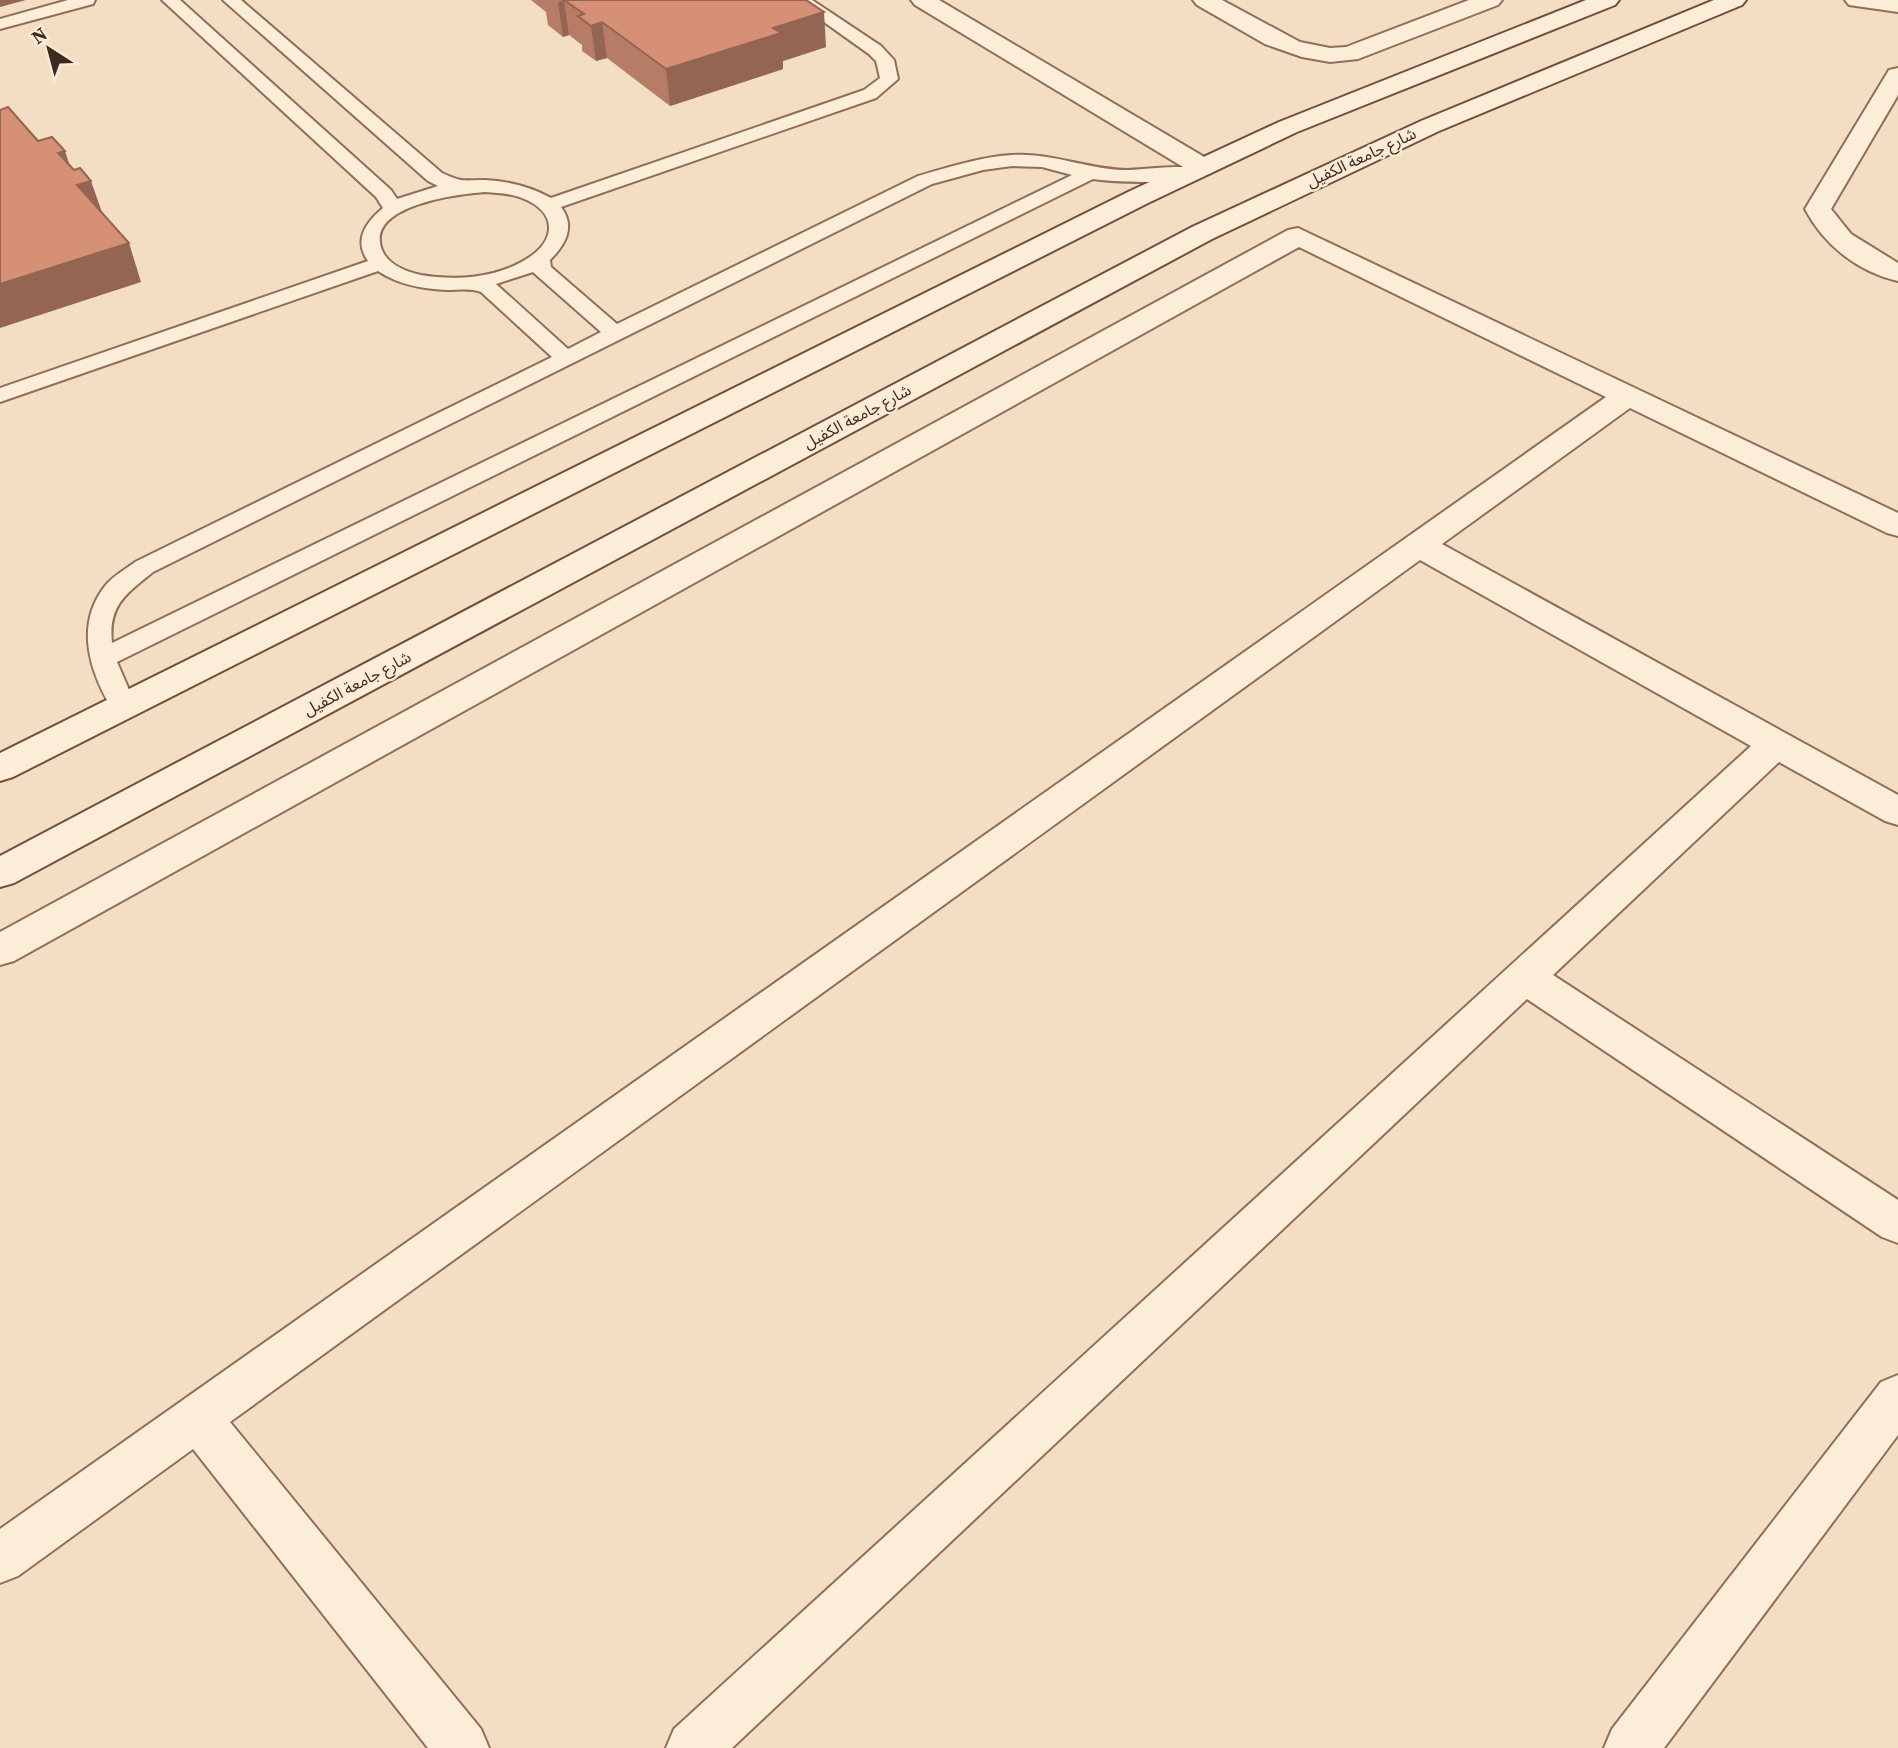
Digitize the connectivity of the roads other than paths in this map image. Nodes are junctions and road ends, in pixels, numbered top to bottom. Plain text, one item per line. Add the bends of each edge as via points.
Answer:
1 (87, 0) edge
2 (170, 0) edge
3 (231, 0) edge
4 (801, 0) edge
5 (923, 0) edge
6 (1205, 0) edge
7 (1490, 0) edge
8 (1607, 0) edge
9 (1734, 0) edge
10 (1857, 0) edge
11 (1898, 5) edge
12 (0, 24) edge
13 (1898, 75) edge
14 (1196, 169) junction
15 (1091, 173) junction
16 (458, 188) junction
17 (549, 205) junction
18 (393, 209) junction
19 (540, 259) junction
20 (379, 264) junction
21 (1898, 273) edge
22 (474, 282) junction
23 (615, 333) junction
24 (566, 358) junction
25 (0, 395) edge
26 (1628, 395) junction
27 (1898, 526) edge
28 (1419, 545) junction
29 (101, 659) junction
30 (122, 706) junction
31 (1776, 744) junction
32 (0, 768) edge
33 (1898, 812) edge
34 (0, 873) edge
35 (0, 950) edge
36 (1524, 976) junction
37 (1898, 1224) edge
38 (1898, 1397) edge
39 (197, 1418) junction
40 (0, 1559) edge
41 (462, 1748) edge
42 (693, 1748) edge
43 (1631, 1748) edge

1 - 12 lane
2 - 18 lane via 384,194
3 - 16 lane via 435,177
4 - 17 lane via 885,60 889,79 882,87
5 - 14 street
6 - 7 street via 1297,49 1337,56
8 - 14 street via 1301,122
9 - 34 street, شارع جامعة الكفيل via 1417,131 1213,227
10 - 11 street
13 - 21 street via 1818,209 1826,227
14 - 15 lane via 1130,177
14 - 30 street
15 - 23 lane via 1041,161 1006,161 925,180
15 - 29 lane
16 - 17 lane via 511,189
16 - 18 lane via 434,192
17 - 19 lane via 559,218 561,231
18 - 20 lane via 370,237 370,251
19 - 22 lane via 510,274
19 - 23 lane via 541,269
20 - 22 lane via 418,281
20 - 25 lane
22 - 24 lane via 488,288
23 - 24 lane
24 - 29 lane via 144,567 114,591 99,621
26 - 27 street
26 - 28 street
26 - 35 street via 1298,236
28 - 31 street
28 - 39 street
29 - 30 lane
30 - 32 street
31 - 33 street
31 - 36 street
36 - 37 street
36 - 42 street
38 - 43 street
39 - 40 street
39 - 41 street

